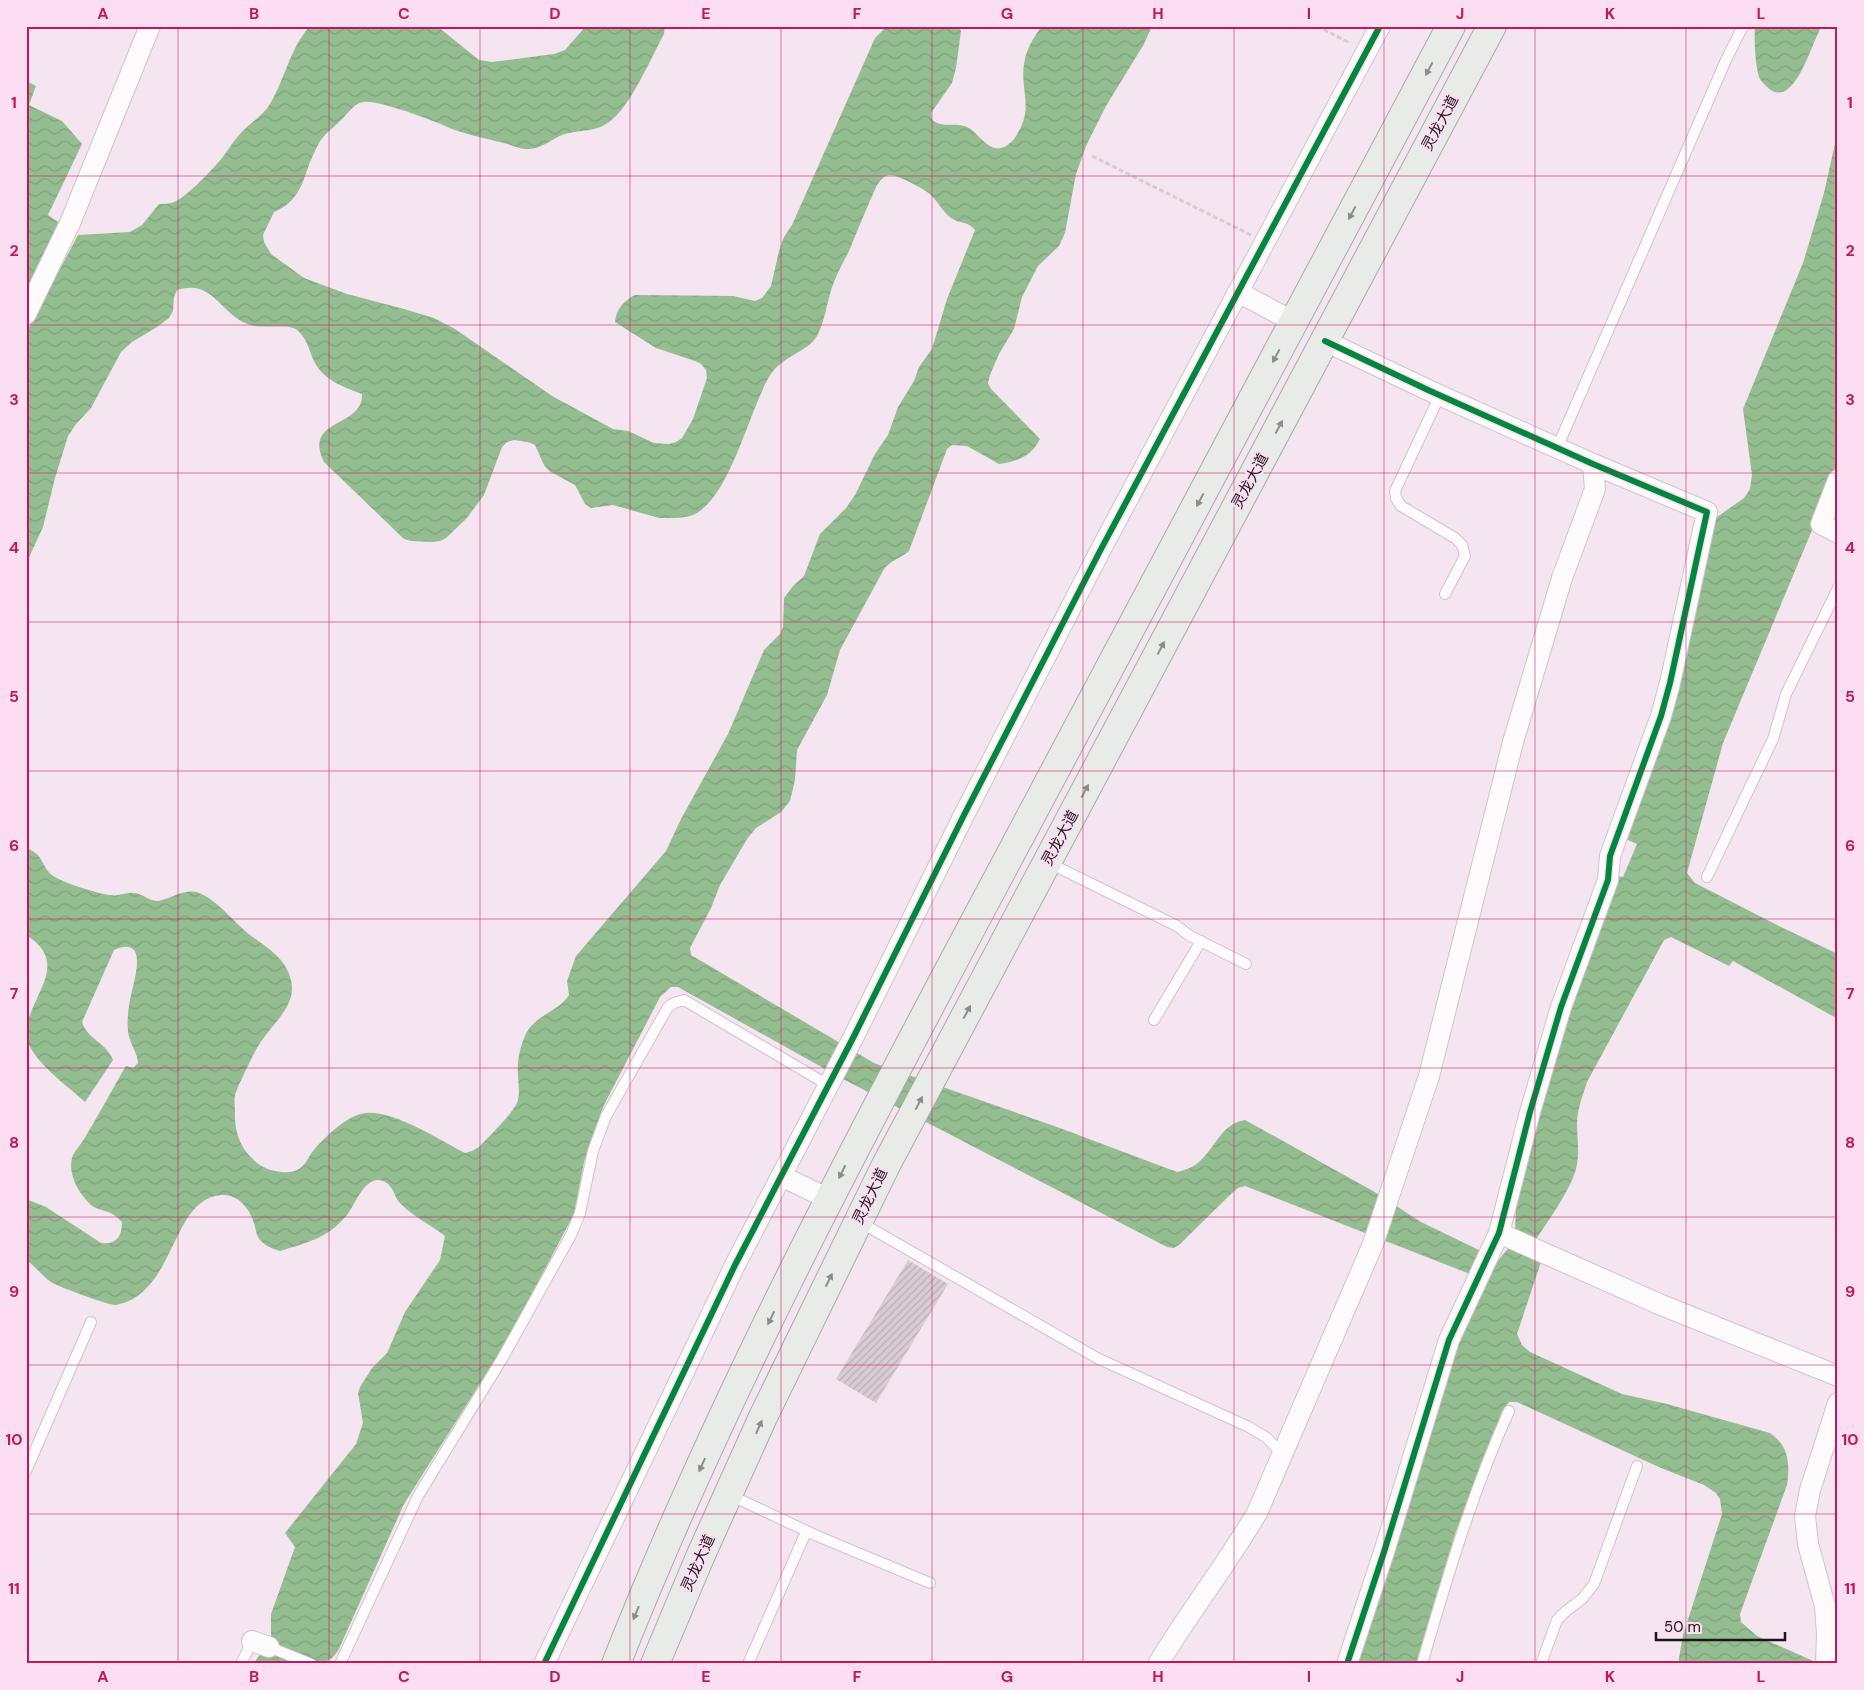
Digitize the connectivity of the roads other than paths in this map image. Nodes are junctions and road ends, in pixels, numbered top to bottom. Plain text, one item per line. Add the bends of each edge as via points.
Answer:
1 (150, 26) edge
2 (1380, 26) edge
3 (1452, 26) edge
4 (1492, 26) edge
5 (1743, 26) edge
6 (1238, 292) junction
7 (28, 310) edge
8 (1294, 322) junction
9 (1325, 340) junction
10 (1440, 395) junction
11 (1557, 448) junction
12 (1593, 464) junction
13 (1838, 480) edge
14 (1838, 533) edge
15 (1838, 588) edge
16 (1445, 594) dead end
17 (1047, 862) junction
18 (1707, 877) dead end
19 (1201, 941) junction
20 (1246, 964) dead end
21 (1154, 1020) dead end
22 (830, 1082) junction
23 (781, 1176) junction
24 (829, 1200) junction
25 (858, 1221) junction
26 (1504, 1235) junction
27 (91, 1322) dead end
28 (1838, 1376) edge
29 (1838, 1403) edge
30 (1509, 1412) dead end
31 (1283, 1455) junction
32 (1637, 1466) dead end
33 (26, 1471) edge
34 (728, 1494) junction
35 (806, 1532) junction
36 (930, 1583) dead end
37 (1827, 1663) edge
38 (241, 1664) edge
39 (311, 1664) edge
40 (340, 1664) edge
41 (544, 1664) edge
42 (616, 1664) edge
43 (655, 1664) edge
44 (748, 1664) edge
45 (1158, 1664) edge
46 (1347, 1664) edge
47 (1422, 1664) edge
48 (1541, 1664) edge

1 - 7 street via 70,223
2 - 6 street
3 -> 8 main road
4 - 9 main road, 灵龙大道
5 - 11 lane
6 - 8 street
6 - 22 street via 1090,568
8 -> 24 main road
9 - 10 street
17 -> 9 main road, 灵龙大道
10 - 11 street
10 - 16 lane via 1395,495 1401,506 1455,538 1462,546 1464,556
11 - 12 street
12 - 26 street via 1707,512 1661,716 1610,856 1608,880 1562,1007 1530,1112
12 - 31 street via 1595,489 1562,578 1528,688 1429,1076 1373,1244
13 - 14 street via 1821,524
15 - 18 lane via 1786,694 1773,739
17 - 19 lane
25 -> 17 main road, 灵龙大道
19 - 20 lane
19 - 21 lane
22 - 23 street
22 - 40 lane via 684,1000 668,1007 606,1116 593,1151 582,1206 571,1235 502,1359 418,1496
23 - 24 street
23 - 41 street
24 -> 42 main road via 704,1458
25 - 31 lane via 1097,1358 1250,1427 1267,1438
34 -> 25 main road, 灵龙大道
26 - 28 street via 1659,1304
26 - 46 street via 1449,1340
27 - 33 lane
29 - 37 street via 1805,1516 1808,1544 1825,1606
30 - 47 lane via 1451,1564
31 - 45 street via 1267,1494 1244,1536
32 - 48 lane via 1594,1584 1582,1600 1558,1620
34 - 35 lane
34 - 43 main road, 灵龙大道
35 - 36 lane
35 - 44 lane
38 - 39 lane via 260,1644

